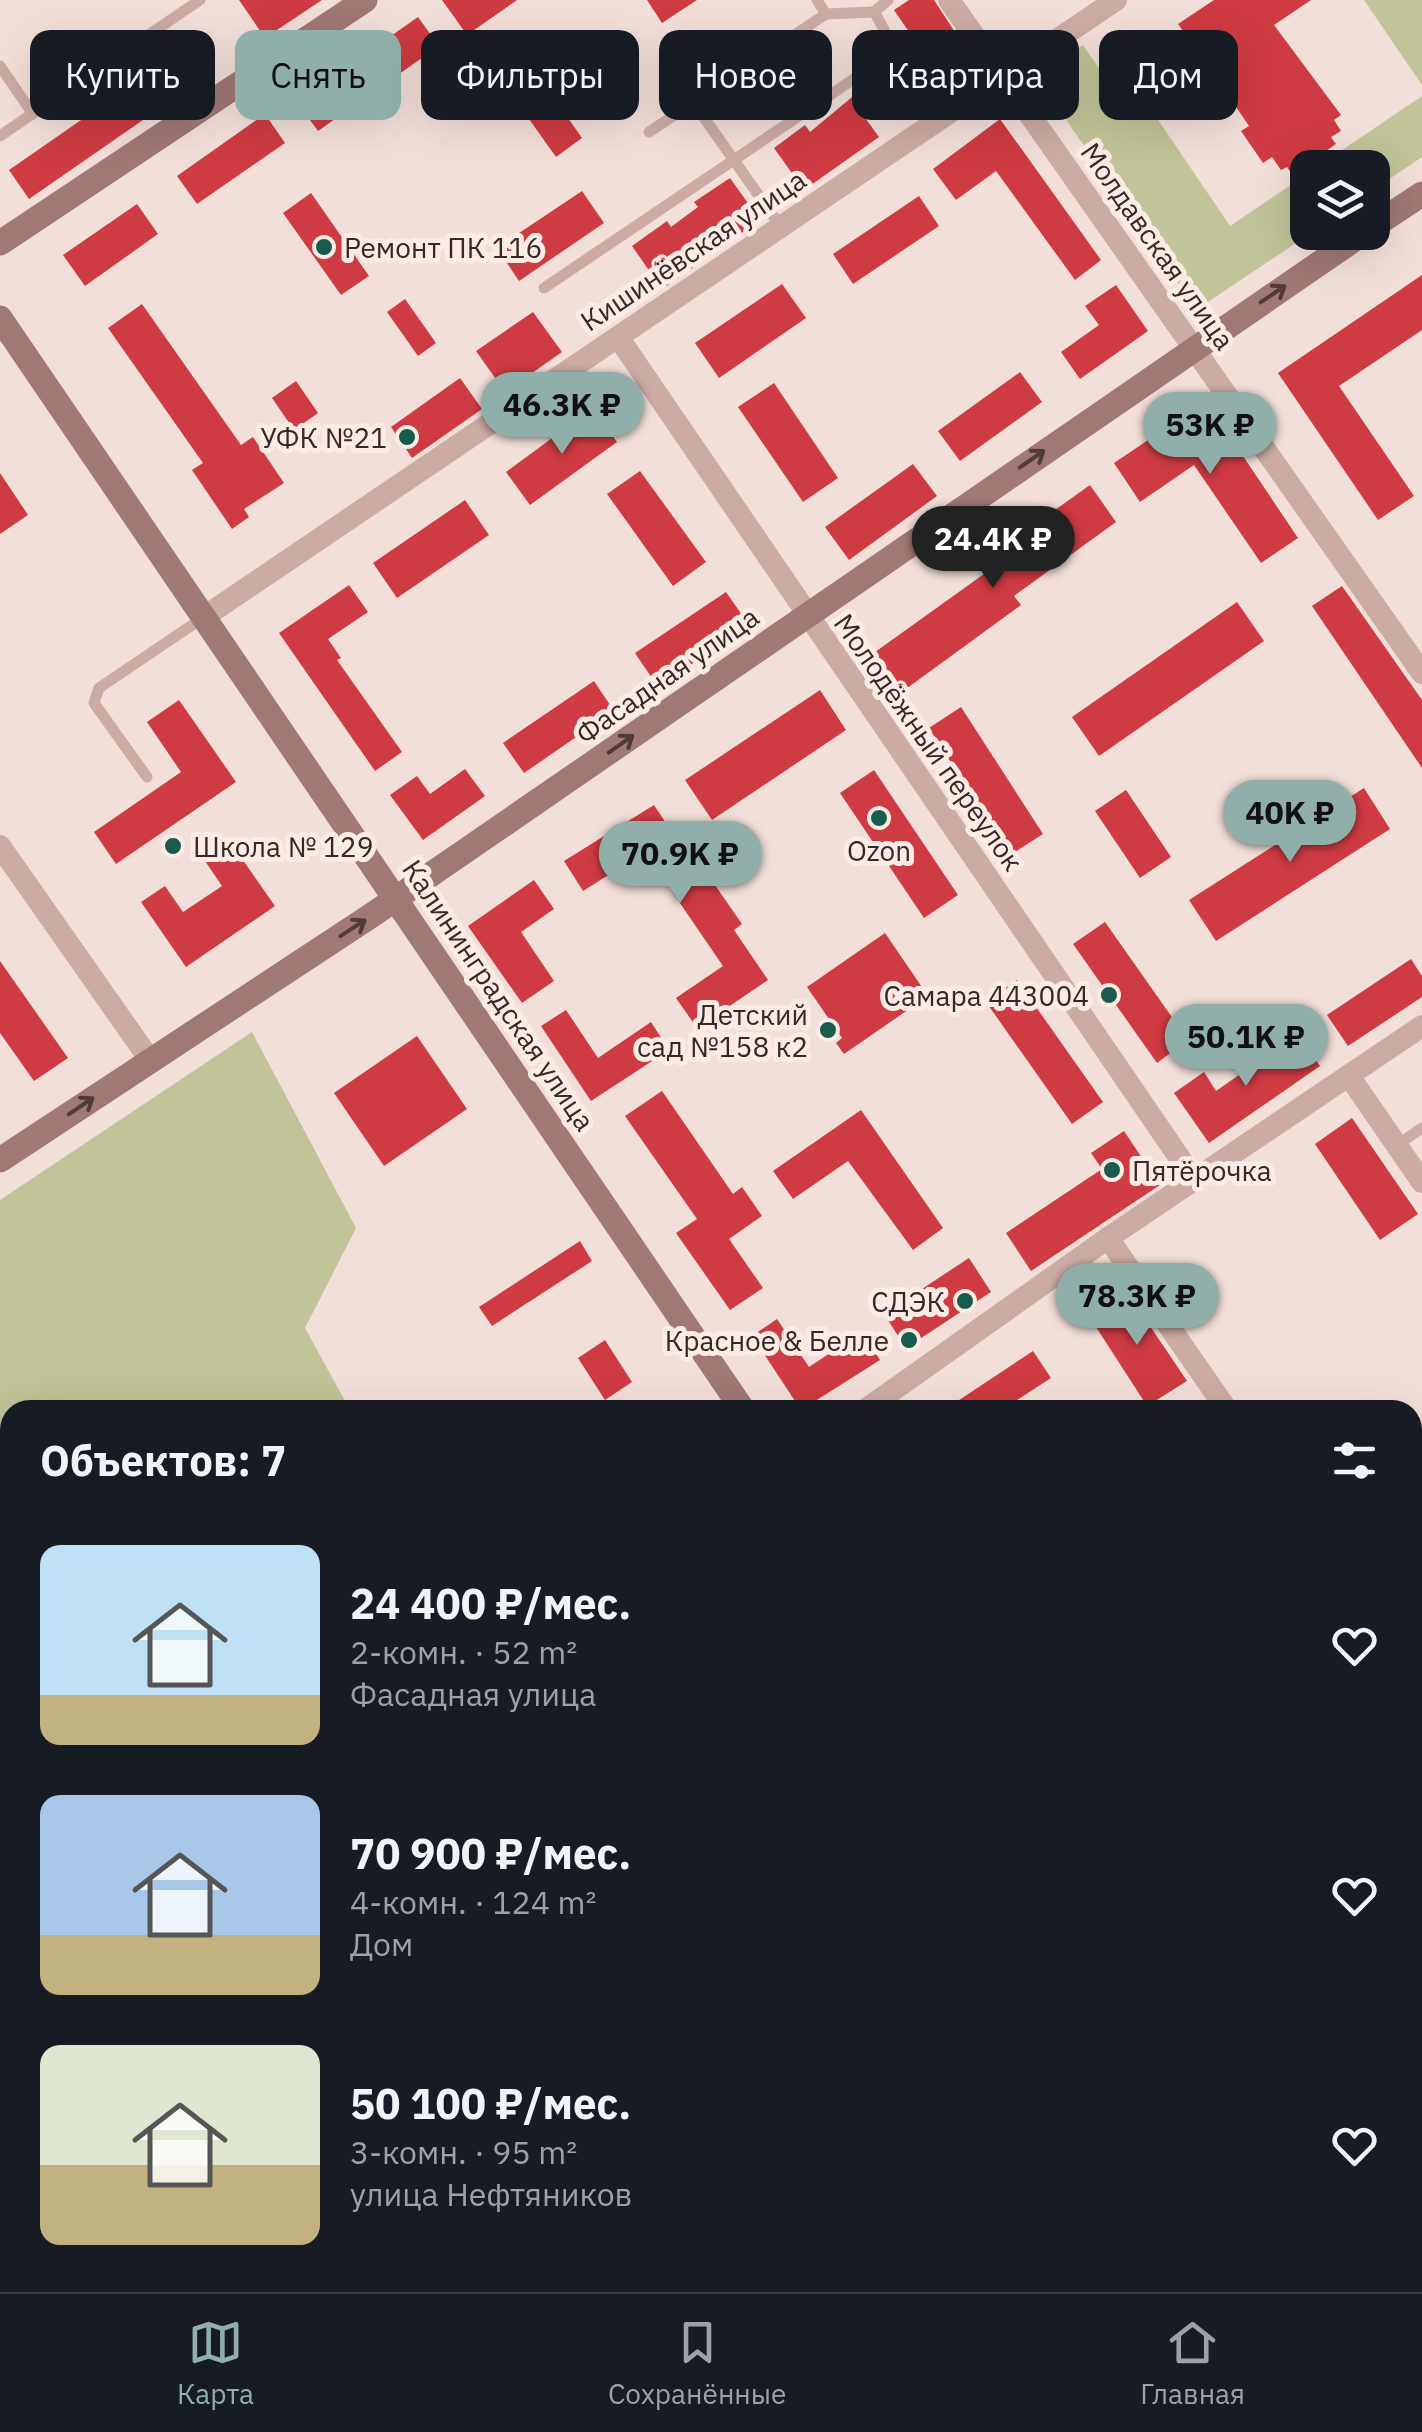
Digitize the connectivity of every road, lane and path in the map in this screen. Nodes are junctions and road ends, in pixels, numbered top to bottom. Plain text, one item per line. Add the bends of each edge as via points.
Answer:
1 (200, 0) edge
2 (365, 0) edge
3 (817, 0) edge
4 (888, 0) edge
5 (949, 0) edge
6 (1109, 2) edge
7 (874, 12) junction
8 (826, 14) junction
9 (156, 30) edge
10 (802, 30) edge
11 (971, 30) edge
12 (1069, 30) edge
13 (0, 66) edge
14 (30, 111) edge
15 (30, 115) edge
16 (667, 120) edge
17 (706, 120) edge
18 (939, 120) edge
19 (1034, 120) edge
20 (649, 132) dead end
21 (0, 136) edge
22 (734, 160) junction
23 (1422, 194) edge
24 (1390, 215) edge
25 (781, 227) junction
26 (0, 243) edge
27 (1338, 250) edge
28 (544, 288) dead end
29 (0, 318) edge
30 (618, 337) junction
31 (1192, 349) junction
32 (805, 616) junction
33 (204, 617) junction
34 (1422, 673) edge
35 (147, 777) dead end
36 (0, 846) edge
37 (398, 897) junction
38 (1422, 1026) edge
39 (150, 1060) junction
40 (1349, 1076) junction
41 (1422, 1128) edge
42 (1396, 1145) junction
43 (0, 1160) edge
44 (1194, 1180) junction
45 (1422, 1182) edge
46 (1108, 1238) junction
47 (735, 1400) edge
48 (879, 1400) edge
49 (1219, 1400) edge

1 - 9 lane
2 - 26 street
3 - 8 lane
4 - 7 lane
5 - 11 street, Молдавская улица
6 - 12 street, Кишинёвская улица
7 - 8 lane
7 - 22 lane via 888,34 889,48 879,62
8 - 10 lane
13 - 14 lane
15 - 21 lane
16 - 20 lane
17 - 22 lane
18 - 25 street, Кишинёвская улица
19 - 31 street, Молдавская улица
22 - 25 lane
22 - 28 lane
23 - 24 street
25 - 30 street, Кишинёвская улица
31 -> 27 street, Фасадная улица
29 - 33 street, Калининградская улица
30 - 32 street, Молодёжный переулок
30 - 33 street, Кишинёвская улица
32 -> 31 street, Фасадная улица
31 - 34 street, Молдавская улица
37 -> 32 street, Фасадная улица
32 - 44 street, Молодёжный переулок
33 - 35 lane via 99,688 94,702
33 - 37 street, Калининградская улица
36 - 39 street
39 -> 37 street, Фасадная улица
37 - 47 street, Калининградская улица
38 - 40 street
43 -> 39 street, Фасадная улица
40 - 42 street
40 - 44 street
41 - 42 lane
42 - 45 street
44 - 46 street
46 - 48 street
46 - 49 street

